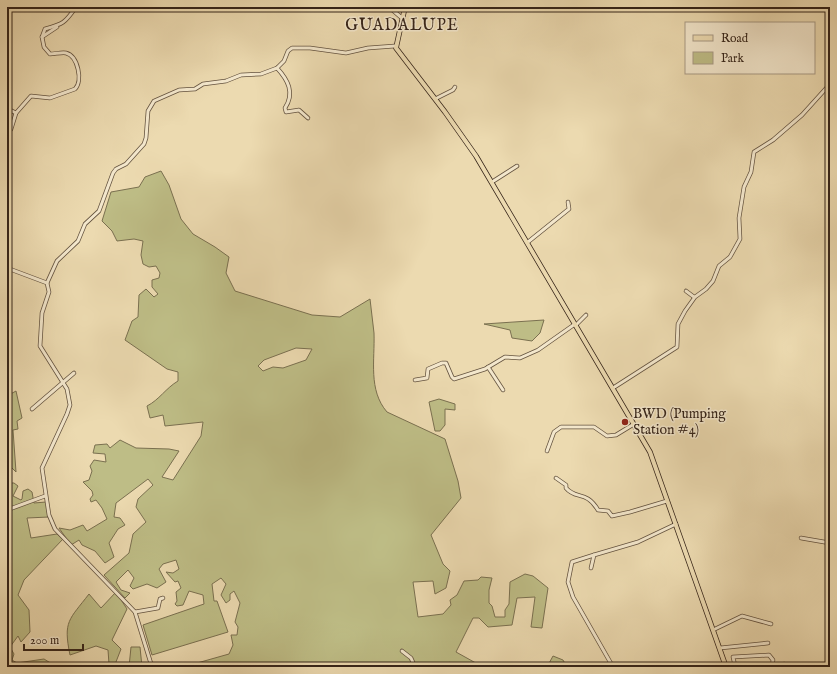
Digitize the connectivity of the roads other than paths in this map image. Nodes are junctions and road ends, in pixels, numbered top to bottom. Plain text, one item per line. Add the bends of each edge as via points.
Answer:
1 (76, 7) edge
2 (389, 7) edge
3 (405, 7) edge
4 (403, 20) junction
5 (395, 46) junction
6 (277, 68) junction
7 (830, 84) edge
8 (455, 87) dead end
9 (435, 100) junction
10 (10, 110) dead end
11 (16, 113) junction
12 (308, 118) dead end
13 (7, 134) edge
14 (518, 166) dead end
15 (492, 182) junction
16 (568, 202) dead end
17 (528, 242) junction
18 (7, 268) edge
19 (47, 283) junction
20 (686, 291) dead end
21 (694, 298) junction
22 (586, 315) dead end
23 (576, 324) junction
24 (488, 367) junction
25 (74, 373) dead end
26 (415, 380) dead end
27 (64, 382) junction
28 (613, 388) junction
29 (503, 390) dead end
30 (32, 410) dead end
31 (634, 424) junction
32 (547, 451) dead end
33 (556, 478) dead end
34 (45, 496) junction
35 (667, 501) junction
36 (7, 510) edge
37 (676, 524) junction
38 (800, 538) dead end
39 (830, 543) edge
40 (594, 555) junction
41 (591, 568) dead end
42 (163, 598) dead end
43 (135, 612) junction
44 (771, 624) dead end
45 (713, 630) junction
46 (768, 643) dead end
47 (720, 648) junction
48 (402, 651) dead end
49 (784, 664) dead end
50 (735, 666) edge
51 (152, 667) edge
52 (415, 667) edge
53 (613, 667) edge
54 (726, 667) edge
55 (750, 667) edge
56 (772, 667) edge
57 (779, 667) edge

1 - 11 street via 58,26 45,29 42,36 44,48 50,54 70,55 76,65 80,82 75,90 56,96 31,96
2 - 4 street
3 - 4 main road
4 - 5 main road
5 - 6 street via 346,53 294,47 288,51 284,61
5 - 9 main road
6 - 12 street via 291,95 285,108 286,112 299,110
6 - 19 street via 261,74 244,74 226,81 203,84 195,89 179,90 154,101 148,111 144,144 126,164 113,173 99,211 85,224 78,241 57,261
7 - 21 street via 802,115 773,140 754,152 738,218 740,239 730,257 719,266 713,281
8 - 9 street
9 - 15 main road via 467,142
10 - 11 street
11 - 13 street
14 - 15 street
15 - 17 main road
16 - 17 street via 569,209
17 - 23 main road
18 - 19 street
19 - 27 street via 48,295 42,313 40,346
20 - 21 street
21 - 28 street via 678,324 677,347
22 - 23 street
23 - 24 street via 538,350 520,358 505,357
23 - 28 main road
24 - 26 street via 454,379 446,363 442,363 428,369 427,378
24 - 29 street
25 - 27 street
27 - 30 street
27 - 34 street via 70,405 43,464
28 - 31 main road
31 - 32 street via 607,436 594,428 561,427 554,432
31 - 35 main road via 650,452
33 - 35 street via 566,485 568,491 587,497 598,510 608,511 612,516
34 - 36 street
34 - 43 street via 55,529
35 - 37 main road
37 - 40 street via 634,543
37 - 45 main road
38 - 39 street
40 - 41 street
40 - 53 street via 572,562 568,582 573,597
42 - 43 street via 160,599 158,608
43 - 51 street
44 - 45 street via 742,616
45 - 47 main road
46 - 47 street
47 - 54 main road
48 - 52 street via 411,658
49 - 57 street
50 - 55 street
50 - 56 street via 734,657 764,655 771,656

